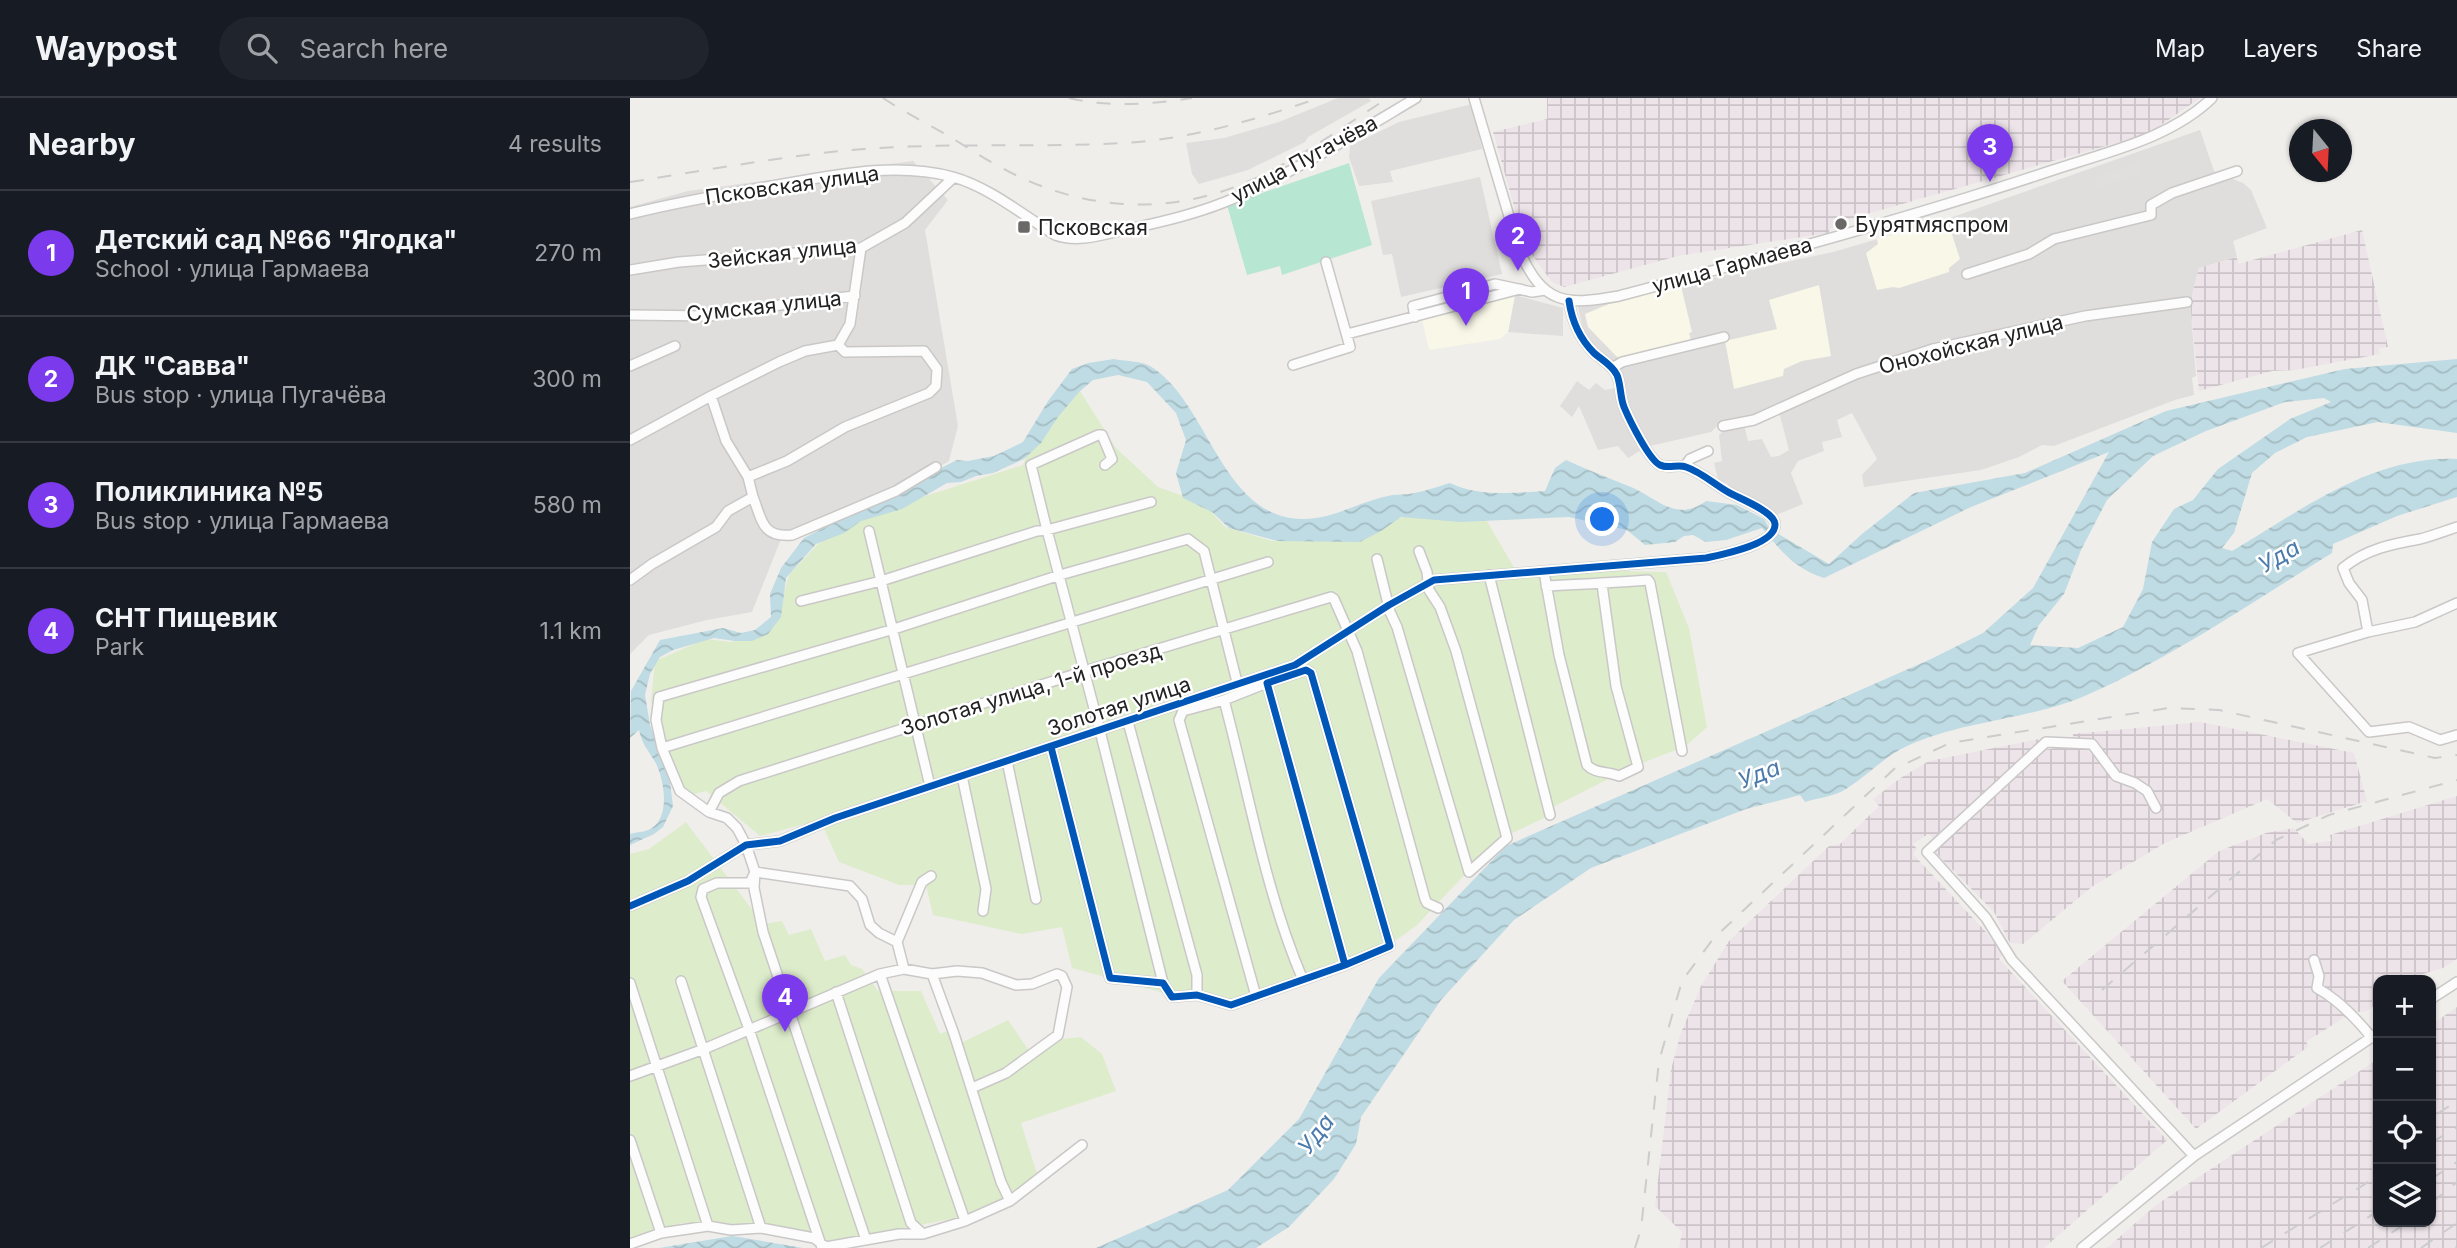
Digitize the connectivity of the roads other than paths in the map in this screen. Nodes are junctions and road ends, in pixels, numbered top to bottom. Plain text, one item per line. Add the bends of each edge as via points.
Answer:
1 (1416, 98) edge
2 (1474, 98) edge
3 (2212, 99) edge
4 (2237, 171) dead end
5 (953, 178) junction
6 (630, 214) edge
7 (1189, 215) joint
8 (861, 248) junction
9 (1326, 262) dead end
10 (630, 270) edge
11 (1967, 274) dead end
12 (1545, 290) junction
13 (855, 296) junction
14 (1569, 301) junction
15 (2186, 302) dead end
16 (630, 315) edge
17 (1347, 334) junction
18 (1724, 337) dead end
19 (838, 345) junction
20 (675, 346) dead end
21 (1293, 365) dead end
22 (630, 366) edge
23 (1612, 368) junction
24 (711, 396) junction
25 (1723, 426) dead end
26 (630, 440) edge
27 (1708, 451) dead end
28 (1105, 465) dead end
29 (1685, 466) junction
30 (936, 467) dead end
31 (748, 477) junction
32 (753, 496) junction
33 (1151, 502) dead end
34 (2457, 527) edge
35 (1047, 530) junction
36 (869, 531) dead end
37 (1419, 551) dead end
38 (1377, 559) dead end
39 (1268, 562) dead end
40 (1544, 572) junction
41 (1059, 575) junction
42 (1489, 575) junction
43 (630, 580) edge
44 (1212, 580) junction
45 (881, 582) junction
46 (1429, 582) junction
47 (1602, 584) junction
48 (1546, 586) junction
49 (801, 601) dead end
50 (2457, 603) edge
51 (1389, 605) junction
52 (1072, 621) junction
53 (894, 629) junction
54 (1225, 629) junction
55 (1346, 631) junction
56 (2368, 632) junction
57 (1085, 671) junction
58 (903, 673) junction
59 (1266, 683) junction
60 (1238, 686) junction
61 (1225, 696) junction
62 (1128, 722) junction
63 (915, 724) junction
64 (1100, 731) junction
65 (2457, 735) edge
66 (1051, 747) junction
67 (662, 748) junction
68 (1682, 751) dead end
69 (1007, 761) junction
70 (962, 776) junction
71 (930, 786) junction
72 (2156, 808) dead end
73 (709, 812) junction
74 (1550, 815) dead end
75 (746, 845) junction
76 (755, 872) junction
77 (931, 876) dead end
78 (1037, 898) dead end
79 (630, 906) edge
80 (1438, 908) dead end
81 (983, 911) dead end
82 (897, 942) junction
83 (2314, 960) dead end
84 (1345, 965) junction
85 (904, 969) junction
86 (880, 974) junction
87 (932, 974) junction
88 (1303, 980) junction
89 (681, 981) dead end
90 (2457, 982) edge
91 (630, 983) edge
92 (1163, 983) junction
93 (836, 992) junction
94 (1197, 995) junction
95 (1256, 996) junction
96 (2436, 996) edge
97 (789, 1012) junction
98 (749, 1029) junction
99 (2373, 1033) edge
100 (2373, 1036) edge
101 (704, 1049) junction
102 (657, 1067) junction
103 (630, 1076) edge
104 (972, 1088) junction
105 (630, 1140) edge
106 (1082, 1145) dead end
107 (2194, 1156) junction
108 (1010, 1201) junction
109 (965, 1221) junction
110 (708, 1226) junction
111 (761, 1228) junction
112 (661, 1233) junction
113 (923, 1234) junction
114 (866, 1240) junction
115 (630, 1244) edge
116 (821, 1245) junction
117 (2082, 1248) edge

1 - 7 street, улица Пугачёва via 1298,167
2 - 12 street via 1519,250
3 - 14 street, улица Гармаева via 2178,123 2143,139 1959,201 1619,296
4 - 11 street via 2172,193 2151,205 2151,215 2054,239 2029,254
5 - 6 street, Псковская улица via 872,170
5 - 7 street, Псковская улица via 1064,238 1088,238
5 - 8 street, Зейская улица via 905,223
8 - 10 street, Зейская улица
8 - 13 street
9 - 17 street
12 - 14 street, улица Гармаева
12 - 17 street, улица Гармаева via 1520,289
13 - 16 street, Сумская улица via 710,316
13 - 19 street via 849,324
14 - 23 street via 1577,332
15 - 25 street, Онохойская улица via 2085,316 1933,349 1856,374 1754,420
17 - 21 street via 1350,347
18 - 23 street
19 - 24 street via 805,351
19 - 31 street via 845,352 858,353 924,351 937,369 936,386
20 - 22 street
23 - 29 street via 1624,406 1650,457 1663,466
24 - 26 street
24 - 31 street via 726,441
27 - 29 street
28 - 35 street via 1112,459 1098,435 1031,465
29 - 40 street, Золотая улица via 1756,505 1773,519 1773,530 1734,552 1706,558
30 - 32 street via 896,491 792,535 769,532
31 - 32 street
32 - 43 street via 728,511 716,527
33 - 35 street
34 - 56 street via 2379,547 2343,568 2362,600
35 - 41 street
35 - 45 street
36 - 45 street
37 - 46 street
38 - 51 street
39 - 44 street
40 - 42 street, Золотая улица
40 - 48 street
41 - 44 street via 1188,540 1204,551
41 - 52 street
41 - 53 street
42 - 46 street, Золотая улица
42 - 74 street
44 - 52 street
44 - 54 street
45 - 49 street
45 - 53 street
46 - 51 street, Золотая улица
46 - 51 street via 1456,651 1507,838 1469,872
47 - 48 street
47 - 48 street via 1616,686 1638,767 1619,776 1587,765
47 - 68 street via 1650,583
50 - 56 street via 2415,622
51 - 55 street, Золотая улица
52 - 57 street
52 - 58 street
53 - 58 street
53 - 67 street via 659,696 656,720
54 - 55 street, Золотая улица, 1-й проезд via 1331,597
54 - 57 street, Золотая улица, 1-й проезд
54 - 60 street
55 - 60 street, Золотая улица via 1295,665
55 - 80 street via 1357,651 1425,899
56 - 65 street via 2298,653 2369,732 2409,727 2440,740
57 - 63 street, Золотая улица, 1-й проезд
57 - 64 street
58 - 63 street
58 - 67 street
59 - 61 street
59 - 84 street
59 - 84 street via 1306,670 1313,674 1390,946
60 - 61 street, Золотая улица
61 - 62 street, Золотая улица
61 - 88 street via 1253,819
61 - 95 street via 1183,711 1179,720
62 - 64 street, Золотая улица
62 - 94 street via 1197,975
63 - 71 street
63 - 73 street, Золотая улица, 1-й проезд via 729,785
64 - 66 street, Золотая улица
64 - 92 street
66 - 69 street, Золотая улица
66 - 92 street via 1110,978
67 - 73 street via 680,791
69 - 70 street, Золотая улица
69 - 78 street
70 - 71 street, Золотая улица
70 - 81 street via 986,889
71 - 75 street, Золотая улица via 780,841
72 - 107 street via 2147,791 2116,776 2092,744 2046,742 1927,852 1986,918 2012,960
73 - 75 street via 727,818
75 - 76 street
75 - 79 street via 688,881
76 - 82 street via 850,886 862,899 870,925
76 - 97 street via 763,932
76 - 98 street via 750,883 717,883 701,893
77 - 82 street via 922,882
82 - 85 street
83 - 99 street via 2319,976 2316,988 2331,995
84 - 88 street
85 - 86 street
85 - 87 street
86 - 93 street
86 - 109 street
87 - 104 street
87 - 104 street via 982,973 1016,985 1057,974 1068,987 1058,1035 1006,1073
88 - 95 street
89 - 101 street
90 - 96 street
91 - 102 street
92 - 94 street via 1172,997
93 - 97 street
93 - 113 street via 911,1223
94 - 95 street via 1231,1005
97 - 98 street
97 - 114 street
98 - 101 street
98 - 116 street
100 - 107 street
101 - 102 street
101 - 111 street
102 - 103 street
102 - 110 street
104 - 108 street
105 - 112 street
106 - 108 street
107 - 117 street
108 - 109 street
109 - 113 street
110 - 111 street
110 - 112 street
111 - 116 street via 814,1238
112 - 115 street
113 - 114 street
114 - 116 street

